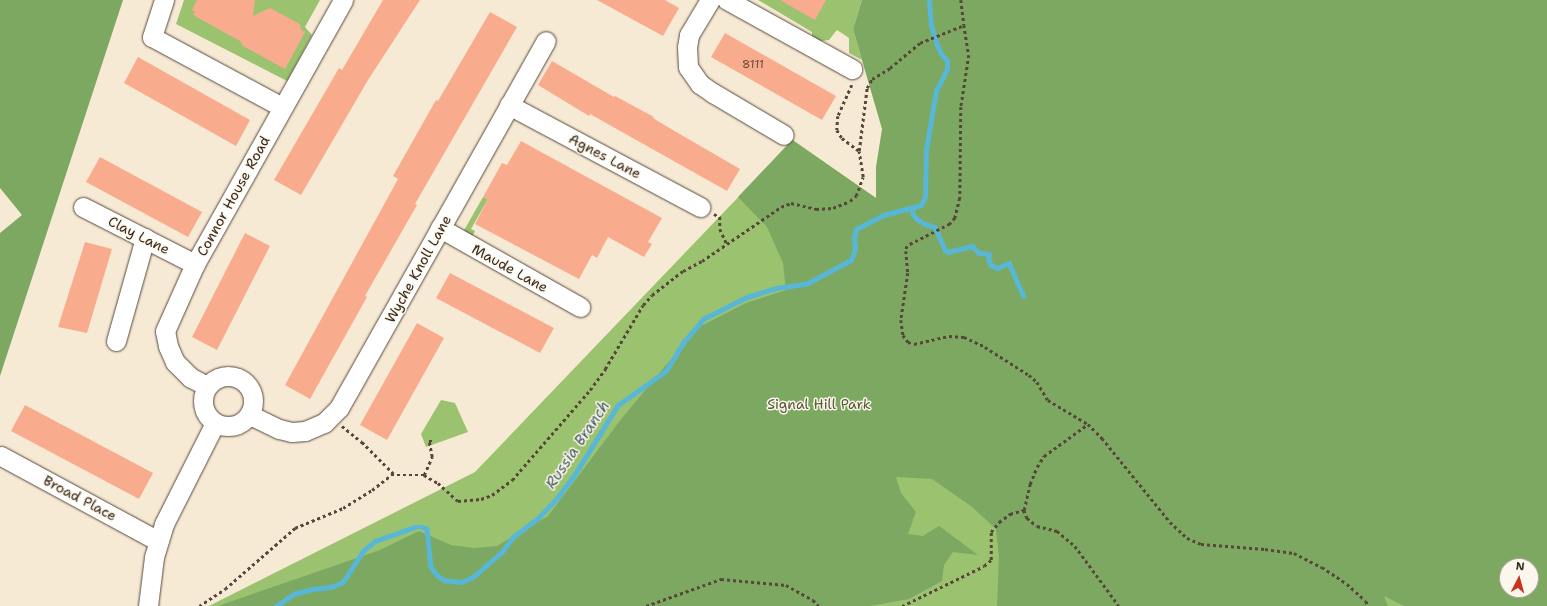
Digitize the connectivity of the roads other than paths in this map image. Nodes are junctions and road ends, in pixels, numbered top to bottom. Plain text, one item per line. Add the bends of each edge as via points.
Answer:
1 (164, 0) edge
2 (343, 0) edge
3 (710, 0) edge
4 (727, 0) edge
5 (546, 41) dead end
6 (853, 75) road end
7 (509, 105) junction
8 (282, 107) junction
9 (784, 135) dead end
10 (83, 206) dead end
11 (700, 207) road end
12 (440, 228) junction
13 (145, 238) junction
14 (195, 264) junction
15 (580, 307) dead end
16 (116, 341) dead end
17 (207, 386) junction
18 (250, 415) junction
19 (215, 423) junction
20 (1, 456) edge
21 (158, 541) junction
22 (148, 606) edge

1 - 8 street via 152,37
2 - 8 street, Connor House Road
3 - 9 street via 689,35 688,66 700,84
4 - 6 street
5 - 7 street, Wyche Knoll Lane
7 - 11 street, Agnes Lane
7 - 12 street, Wyche Knoll Lane
8 - 14 street, Connor House Road
10 - 13 street, Clay Lane
12 - 15 street, Maude Lane
12 - 18 street, Wyche Knoll Lane via 340,408 331,418 315,428 292,432 279,429
13 - 14 street, Clay Lane
13 - 16 street
14 - 17 street, Connor House Road via 165,331 175,362 191,378
17 - 18 street via 221,376 230,376 245,382 253,398
17 - 19 street via 202,402 208,418
18 - 19 street via 238,425 222,426
19 - 21 street
20 - 21 street, Broad Place
21 - 22 street

